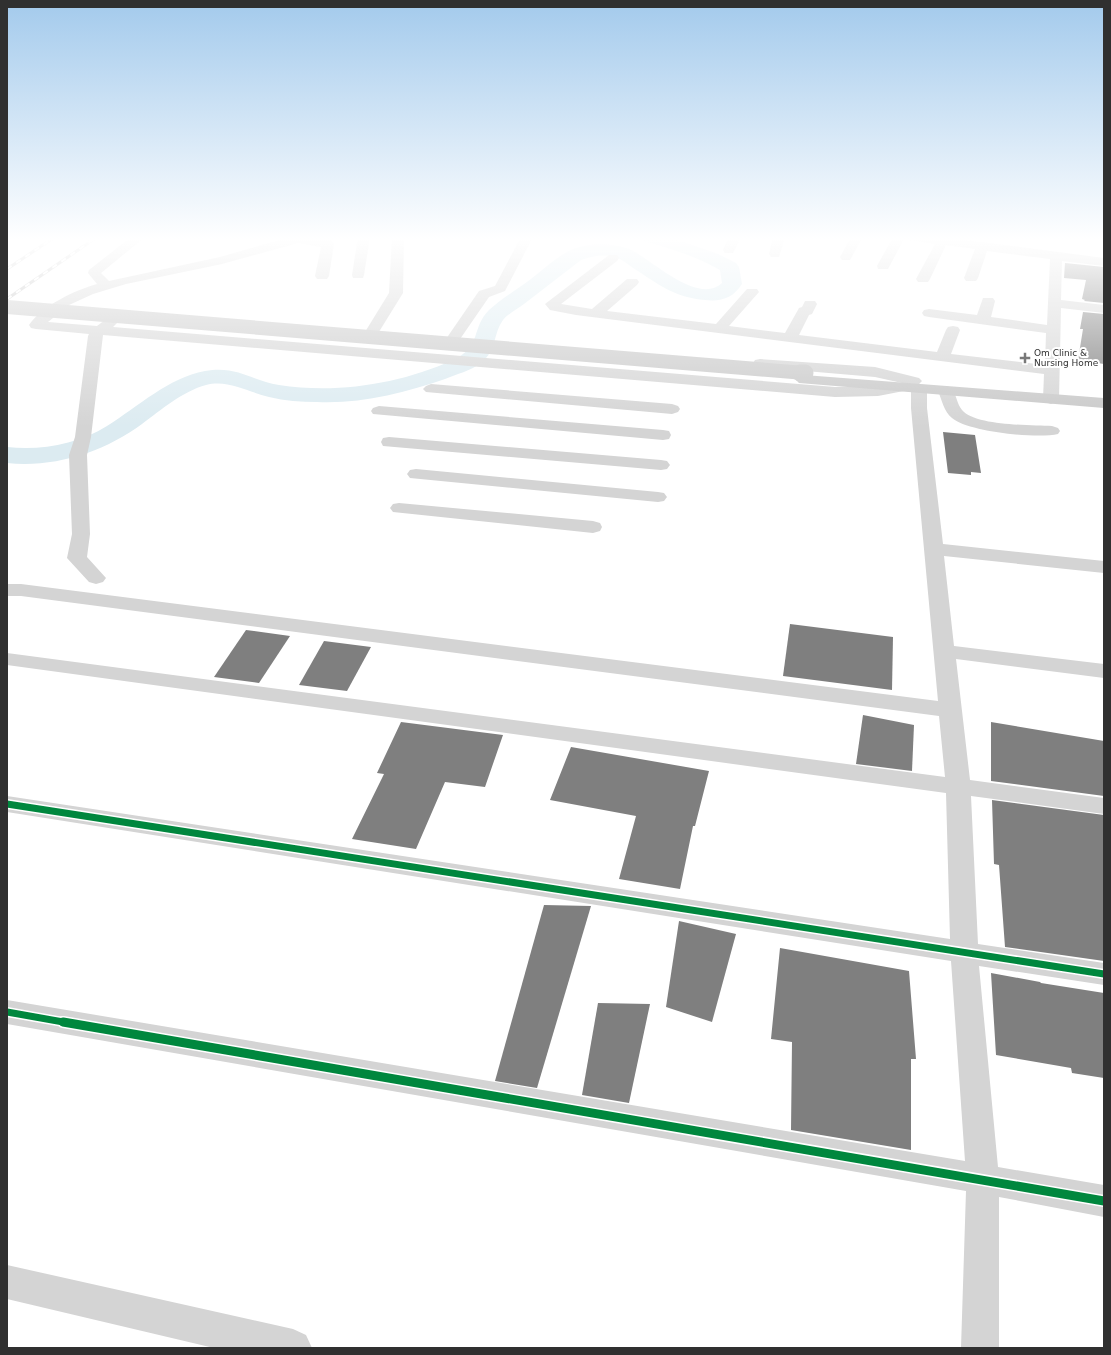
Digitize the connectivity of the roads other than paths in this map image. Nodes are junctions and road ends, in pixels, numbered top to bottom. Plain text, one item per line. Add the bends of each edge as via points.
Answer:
1 (68, 300) edge
2 (392, 300) edge
3 (480, 300) edge
4 (557, 300) edge
5 (611, 300) edge
6 (745, 300) edge
7 (988, 301) dead end
8 (1054, 303) joint
9 (810, 304) dead end
10 (7, 307) edge
11 (1104, 309) edge
12 (55, 310) junction
13 (7, 312) edge
14 (929, 313) dead end
15 (596, 314) junction
16 (120, 315) junction
17 (983, 321) junction
18 (935, 328) dead end
19 (719, 329) junction
20 (100, 330) junction
21 (953, 330) junction
22 (1054, 330) junction
23 (372, 332) junction
24 (1006, 337) dead end
25 (790, 338) junction
26 (455, 339) junction
27 (587, 349) junction
28 (942, 357) junction
29 (580, 370) junction
30 (1053, 371) junction
31 (804, 376) junction
32 (431, 389) dead end
33 (915, 391) junction
34 (946, 391) junction
35 (1051, 394) junction
36 (1104, 394) edge
37 (567, 400) junction
38 (1104, 403) edge
39 (672, 409) dead end
40 (955, 410) junction
41 (379, 411) dead end
42 (556, 426) junction
43 (1052, 431) dead end
44 (663, 436) dead end
45 (389, 442) dead end
46 (545, 455) junction
47 (661, 466) dead end
48 (416, 474) dead end
49 (658, 497) dead end
50 (525, 502) junction
51 (399, 508) dead end
52 (593, 527) dead end
53 (934, 549) junction
54 (1104, 567) edge
55 (96, 578) dead end
56 (7, 590) edge
57 (944, 651) junction
58 (7, 659) edge
59 (1104, 671) edge
60 (950, 710) junction
61 (958, 786) junction
62 (7, 804) edge
63 (1104, 806) edge
64 (964, 951) junction
65 (1104, 974) edge
66 (7, 1012) edge
67 (983, 1179) junction
68 (1104, 1201) edge
69 (7, 1282) edge
70 (293, 1348) edge
71 (980, 1348) edge

1 - 12 street
2 - 23 street
3 - 26 street
4 - 15 street via 552,304 555,307
5 - 15 street
6 - 19 street
7 - 17 street
8 - 11 street
8 - 22 street
9 - 25 street
10 - 31 main road, bridge
12 - 16 street
12 - 20 street via 36,325
13 - 31 main road
14 - 17 street
15 - 19 street
16 - 20 street
16 - 23 street
17 - 22 street
18 - 21 street
19 - 25 street
20 - 29 street
20 - 55 street via 96,336 83,437 78,455 80,534 77,558
21 - 24 street
21 - 28 street
22 - 30 street
23 - 26 street
25 - 28 street
26 - 27 street
27 - 29 street
27 - 33 street via 875,372
28 - 30 street
29 - 33 street via 835,392
29 - 37 street
30 - 35 street
31 - 33 main road
32 - 37 street
33 - 34 main road
33 - 35 main road
33 - 40 street
33 - 53 street
34 - 35 main road
34 - 40 street
35 - 36 main road
35 - 38 main road
37 - 39 street
37 - 42 street
40 - 43 street via 964,419 978,424
41 - 42 street
42 - 44 street
42 - 46 street
45 - 46 street
46 - 47 street
46 - 50 street
48 - 50 street
49 - 50 street
50 - 51 street
50 - 52 street
53 - 54 street
53 - 57 street
56 - 60 street
57 - 59 street
57 - 60 street
58 - 61 street
60 - 61 street
61 - 63 street
61 - 64 street
62 - 64 street
64 - 65 street
64 - 67 street
66 - 67 street
67 - 68 street
67 - 71 street
69 - 70 street

